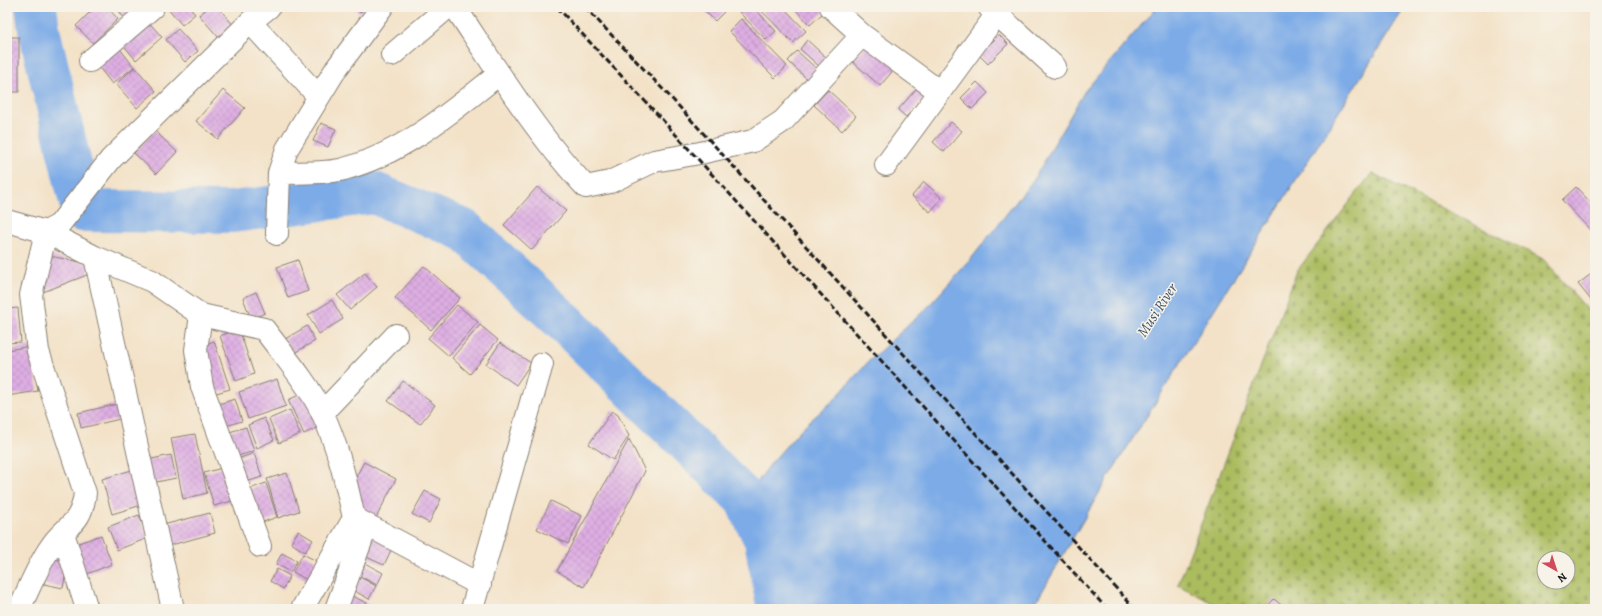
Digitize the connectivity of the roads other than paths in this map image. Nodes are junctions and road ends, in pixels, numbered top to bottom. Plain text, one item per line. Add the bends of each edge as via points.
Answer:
1 (153, 7) edge
2 (269, 7) edge
3 (382, 7) edge
4 (448, 7) edge
5 (455, 7) edge
6 (996, 9) edge
7 (840, 10) edge
8 (250, 22) junction
9 (862, 35) junction
10 (392, 55) dead end
11 (90, 61) dead end
12 (1055, 68) dead end
13 (499, 74) junction
14 (940, 92) junction
15 (318, 96) junction
16 (886, 165) dead end
17 (279, 173) junction
18 (7, 221) edge
19 (53, 229) junction
20 (278, 234) dead end
21 (95, 257) junction
22 (201, 315) junction
23 (396, 335) dead end
24 (542, 364) dead end
25 (322, 413) junction
26 (360, 521) junction
27 (63, 533) junction
28 (260, 546) dead end
29 (480, 585) junction
30 (7, 606) edge
31 (10, 609) edge
32 (19, 609) edge
33 (87, 609) edge
34 (173, 609) edge
35 (302, 609) edge
36 (336, 609) edge
37 (472, 609) edge

1 - 11 street
2 - 8 street
3 - 15 street
4 - 10 street
5 - 13 street
6 - 12 street
6 - 14 street
7 - 9 street
8 - 15 street
8 - 19 street via 111,159
9 - 13 street via 783,121 753,141 654,161 610,182 586,187 568,167
9 - 14 street
13 - 17 street via 434,126 381,156 342,170
14 - 16 street
15 - 17 street via 287,149
17 - 20 street
18 - 19 street
19 - 21 street
19 - 27 street via 31,294 38,351 85,492 83,507 74,522
21 - 22 street via 152,281
21 - 34 street
22 - 25 street via 264,328
22 - 28 street via 196,350 202,387
23 - 25 street
24 - 29 street
25 - 26 street
26 - 29 street
26 - 35 street
26 - 36 street
27 - 32 street via 50,547
27 - 33 street
29 - 37 street
30 - 31 street

